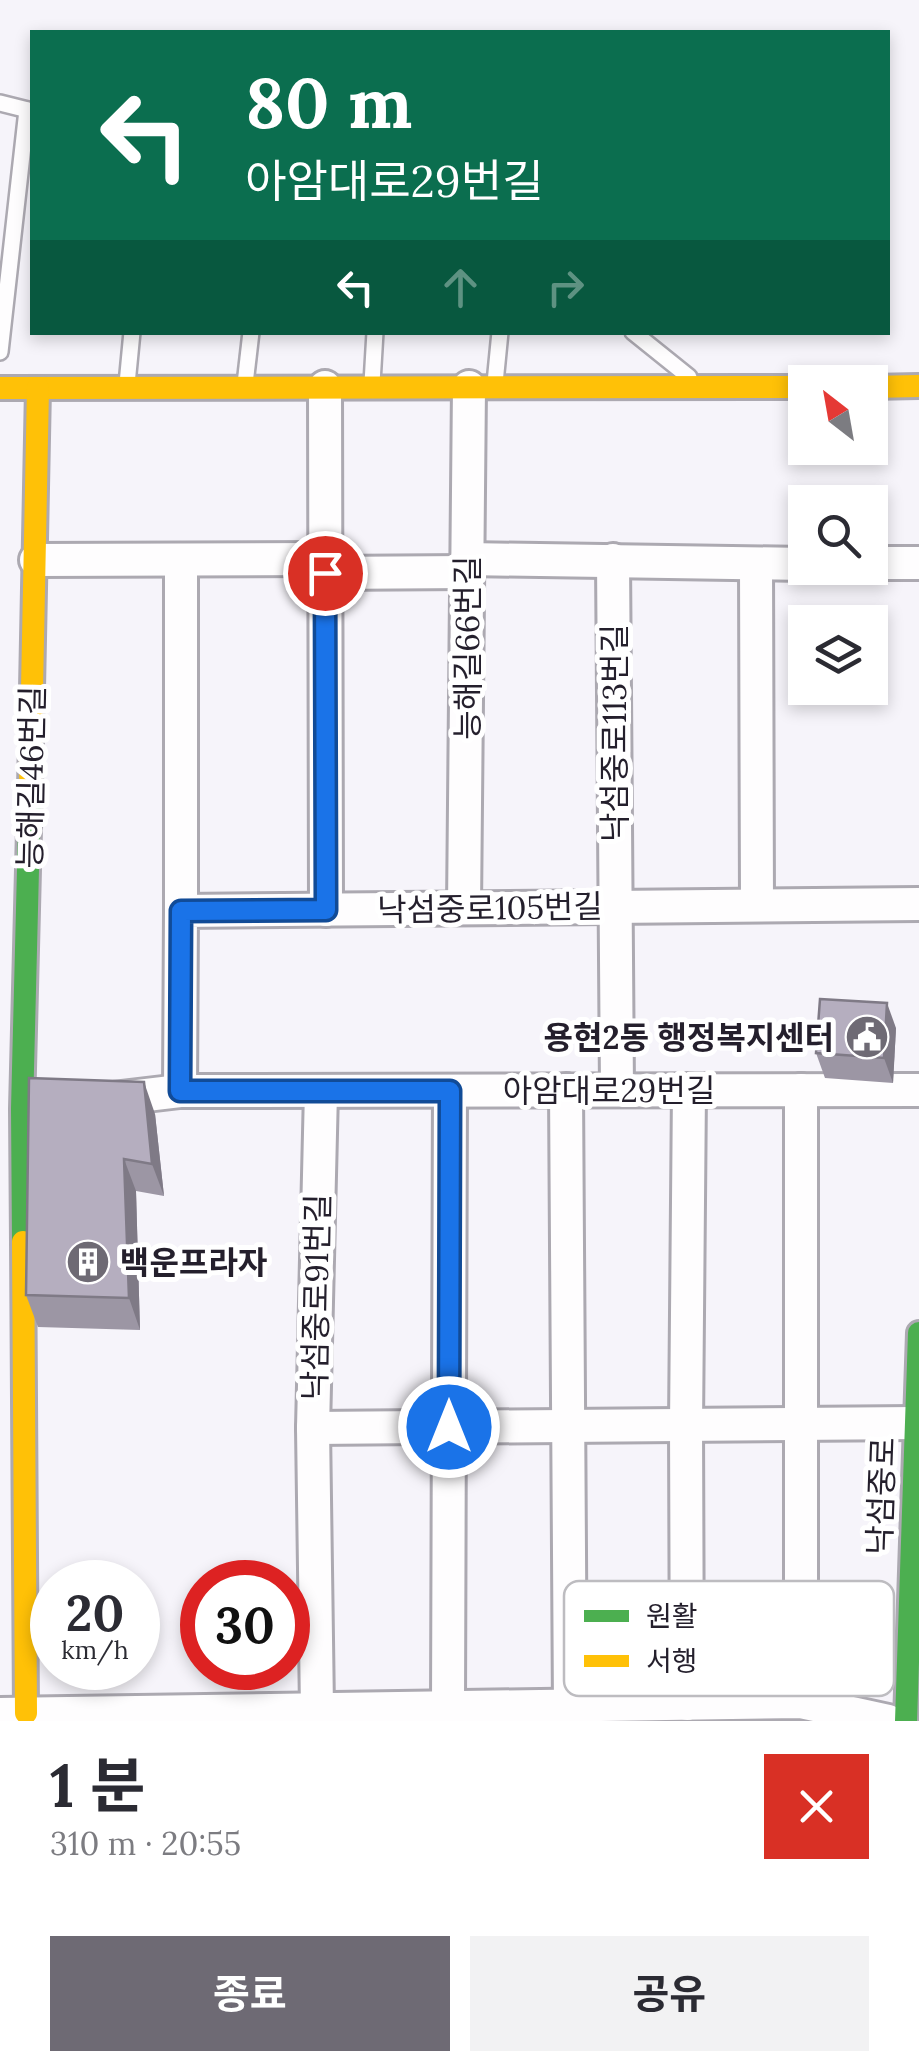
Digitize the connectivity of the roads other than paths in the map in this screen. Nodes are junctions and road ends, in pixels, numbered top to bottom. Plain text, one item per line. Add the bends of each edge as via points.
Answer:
1 (0, 103) edge
2 (30, 111) edge
3 (132, 335) edge
4 (251, 335) edge
5 (375, 335) edge
6 (499, 335) edge
7 (637, 335) edge
8 (0, 352) edge
9 (888, 386) edge
10 (919, 386) edge
11 (325, 387) junction
12 (372, 387) junction
13 (482, 387) junction
14 (702, 387) junction
15 (788, 387) edge
16 (0, 388) edge
17 (38, 388) junction
18 (127, 388) junction
19 (244, 388) junction
20 (36, 560) junction
21 (181, 560) junction
22 (613, 560) junction
23 (919, 563) edge
24 (788, 564) edge
25 (888, 564) edge
26 (756, 565) junction
27 (325, 566) junction
28 (468, 566) junction
29 (757, 904) junction
30 (919, 904) edge
31 (616, 906) junction
32 (464, 908) junction
33 (326, 910) junction
34 (181, 911) junction
35 (566, 1090) junction
36 (617, 1090) junction
37 (689, 1090) junction
38 (801, 1090) junction
39 (919, 1090) edge
40 (180, 1091) junction
41 (321, 1091) junction
42 (450, 1091) junction
43 (11, 1110) edge
44 (919, 1333) edge
45 (916, 1424) junction
46 (801, 1425) junction
47 (566, 1426) junction
48 (686, 1426) junction
49 (449, 1427) junction
50 (314, 1428) junction
51 (568, 1581) edge
52 (687, 1581) edge
53 (801, 1581) edge
54 (570, 1696) edge
55 (687, 1696) edge
56 (801, 1696) edge
57 (801, 1702) junction
58 (687, 1704) junction
59 (570, 1706) junction
60 (448, 1707) junction
61 (318, 1709) junction
62 (13, 1714) edge
63 (888, 1721) edge
64 (906, 1721) edge

1 - 2 lane
2 - 8 lane
3 - 18 lane
4 - 19 lane
5 - 12 lane
6 - 13 lane
7 - 14 lane
9 - 10 street
11 - 12 street
11 - 19 street
11 - 27 street
12 - 13 street
13 - 14 street
13 - 28 street, 능해길66번길
14 - 15 street
16 - 17 street
17 - 18 street
17 - 20 street, 능해길46번길
18 - 19 street
20 - 21 street
20 - 43 street, 능해길46번길
21 - 27 street
21 - 34 street
22 - 26 street
22 - 28 street
22 - 31 street, 낙섬중로113번길
23 - 25 street
24 - 26 street
26 - 29 street
27 - 28 street
27 - 33 street
28 - 32 street, 능해길66번길
29 - 30 street, 낙섬중로105번길
29 - 31 street, 낙섬중로105번길
31 - 32 street, 낙섬중로105번길
31 - 36 street, 낙섬중로113번길
32 - 33 street, 낙섬중로105번길
33 - 34 street, 낙섬중로105번길
34 - 40 street
35 - 36 street, 아암대로29번길
35 - 42 street, 아암대로29번길
35 - 47 street
36 - 37 street, 아암대로29번길
37 - 38 street, 아암대로29번길
37 - 48 street
38 - 39 street, 아암대로29번길
38 - 46 street
40 - 41 street, 아암대로29번길
40 - 43 street, 아암대로29번길
41 - 42 street, 아암대로29번길
41 - 50 street, 낙섬중로91번길
42 - 49 street
43 - 62 street, 능해길46번길
44 - 45 street, 낙섬중로
45 - 46 street, 낙섬중로91번길
45 - 64 street, 낙섬중로
46 - 48 street, 낙섬중로91번길
46 - 53 street
47 - 48 street, 낙섬중로91번길
47 - 49 street, 낙섬중로91번길
47 - 51 street
48 - 52 street
49 - 50 street, 낙섬중로91번길
49 - 60 street
50 - 61 street
54 - 59 street
55 - 58 street
56 - 57 street
57 - 58 street
57 - 63 street
58 - 59 street
59 - 60 street
60 - 61 street
61 - 62 street

